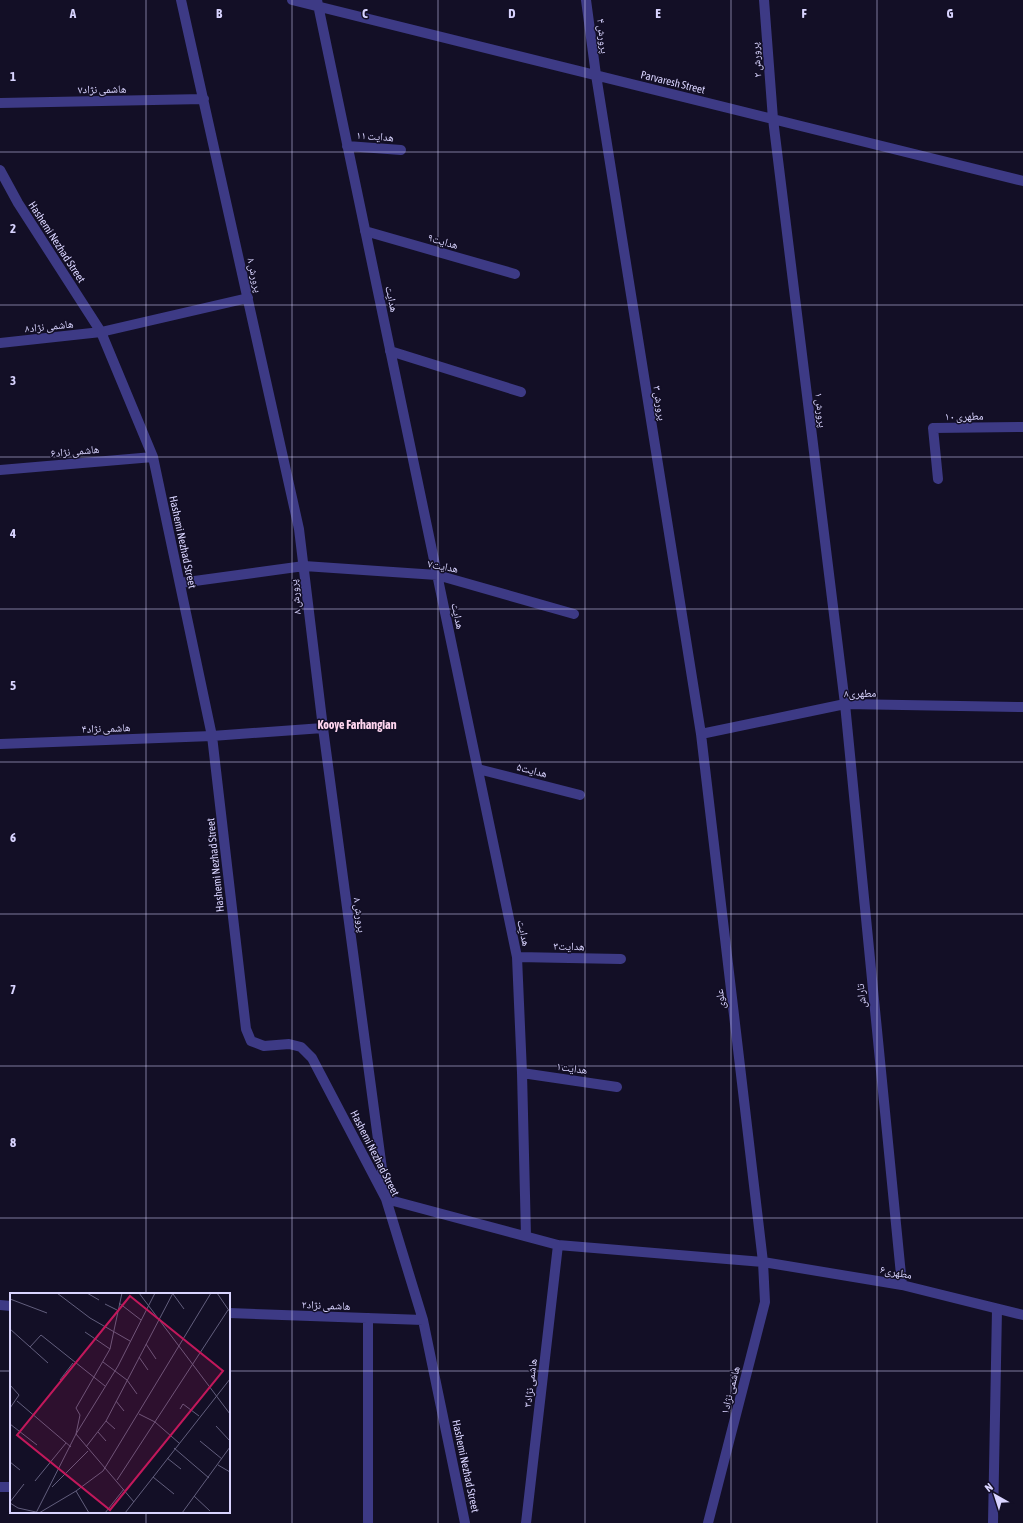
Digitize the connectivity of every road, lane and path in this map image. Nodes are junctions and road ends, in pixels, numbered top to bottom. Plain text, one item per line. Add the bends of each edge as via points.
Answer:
1 (181, 0) edge
2 (292, 0) edge
3 (586, 0) edge
4 (764, 0) edge
5 (318, 3) edge
6 (596, 75) junction
7 (204, 99) junction
8 (0, 103) edge
9 (773, 119) junction
10 (347, 146) junction
11 (401, 150) dead end
12 (0, 170) edge
13 (1023, 181) edge
14 (365, 231) junction
15 (515, 274) dead end
16 (248, 298) junction
17 (101, 332) junction
18 (0, 343) edge
19 (390, 351) junction
20 (521, 392) dead end
21 (1023, 427) edge
22 (153, 457) junction
23 (0, 470) edge
24 (938, 479) dead end
25 (304, 566) junction
26 (437, 575) junction
27 (180, 583) junction
28 (574, 614) dead end
29 (845, 704) junction
30 (1023, 707) edge
31 (323, 728) junction
32 (701, 734) junction
33 (212, 736) junction
34 (0, 744) edge
35 (478, 769) junction
36 (580, 795) dead end
37 (517, 957) junction
38 (621, 959) dead end
39 (522, 1073) junction
40 (617, 1086) dead end
41 (386, 1199) junction
42 (526, 1236) junction
43 (558, 1245) junction
44 (764, 1262) junction
45 (902, 1285) junction
46 (0, 1305) edge
47 (10, 1306) edge
48 (997, 1309) junction
49 (230, 1313) edge
50 (1023, 1315) edge
51 (368, 1318) junction
52 (423, 1320) junction
53 (368, 1523) edge
54 (465, 1523) edge
55 (526, 1523) edge
56 (708, 1523) edge
57 (993, 1523) edge

1 - 7 street, پرورش ۸
2 - 5 street, Parvaresh Street
3 - 6 street, پرورش ۴
4 - 9 street, پرورش ۲
5 - 6 street, Parvaresh Street
5 - 10 street, هدایت
6 - 9 street, Parvaresh Street
6 - 32 street, پرورش ۳
7 - 8 street, هاشمی نژاد۷
7 - 16 street, پرورش ۸
9 - 13 street, Parvaresh Street
9 - 29 street, پرورش ۱
10 - 11 street, هدایت ۱۱
10 - 14 street, هدایت
12 - 17 street, Hashemi Nezhad Street
14 - 15 street, هدایت۹
14 - 19 street, هدایت
16 - 17 street, هاشمی نژاد۸
16 - 25 street, پرورش ۸ via 299,529
17 - 18 street, هاشمی نژاد۸
17 - 22 street, Hashemi Nezhad Street
19 - 20 street
19 - 26 street, هدایت
21 - 24 street, مطهری ۱۰ via 933,428
22 - 23 street, هاشمی نژاد۶
22 - 27 street, Hashemi Nezhad Street
25 - 26 street, هدایت۷
25 - 27 street, هدایت۷
25 - 31 street, پرورش ۸
26 - 28 street, هدایت۷
26 - 35 street, هدایت
27 - 33 street, Hashemi Nezhad Street
29 - 30 street, مطهری۸
29 - 32 street, مطهری۸
29 - 45 street, تاراش
31 - 33 street, هاشمی نژاد۴
31 - 41 street, پرورش ۸
32 - 44 street, علوی
33 - 34 street, هاشمی نژاد۴
33 - 41 street, Hashemi Nezhad Street via 246,1029 251,1041 264,1046 289,1044 301,1047 312,1058
35 - 36 street, هدایت۵
35 - 37 street, هدایت
37 - 38 street, هدایت۳
37 - 39 street, هدایت
39 - 40 street, هدایت۱
39 - 42 street, هدایت
41 - 42 street, مطهری۶
41 - 52 street, Hashemi Nezhad Street
42 - 43 street, مطهری۶
43 - 44 street, مطهری۶
43 - 55 street, هاشمی نژاد۳
44 - 45 street, مطهری۶
44 - 56 street, هاشمی نژاد۱ via 765,1302
45 - 48 street, مطهری۶
46 - 47 street
48 - 50 street, مطهری۶
48 - 57 street
49 - 51 street, هاشمی نژاد۲
51 - 52 street, هاشمی نژاد۲
51 - 53 street
52 - 54 street, Hashemi Nezhad Street

